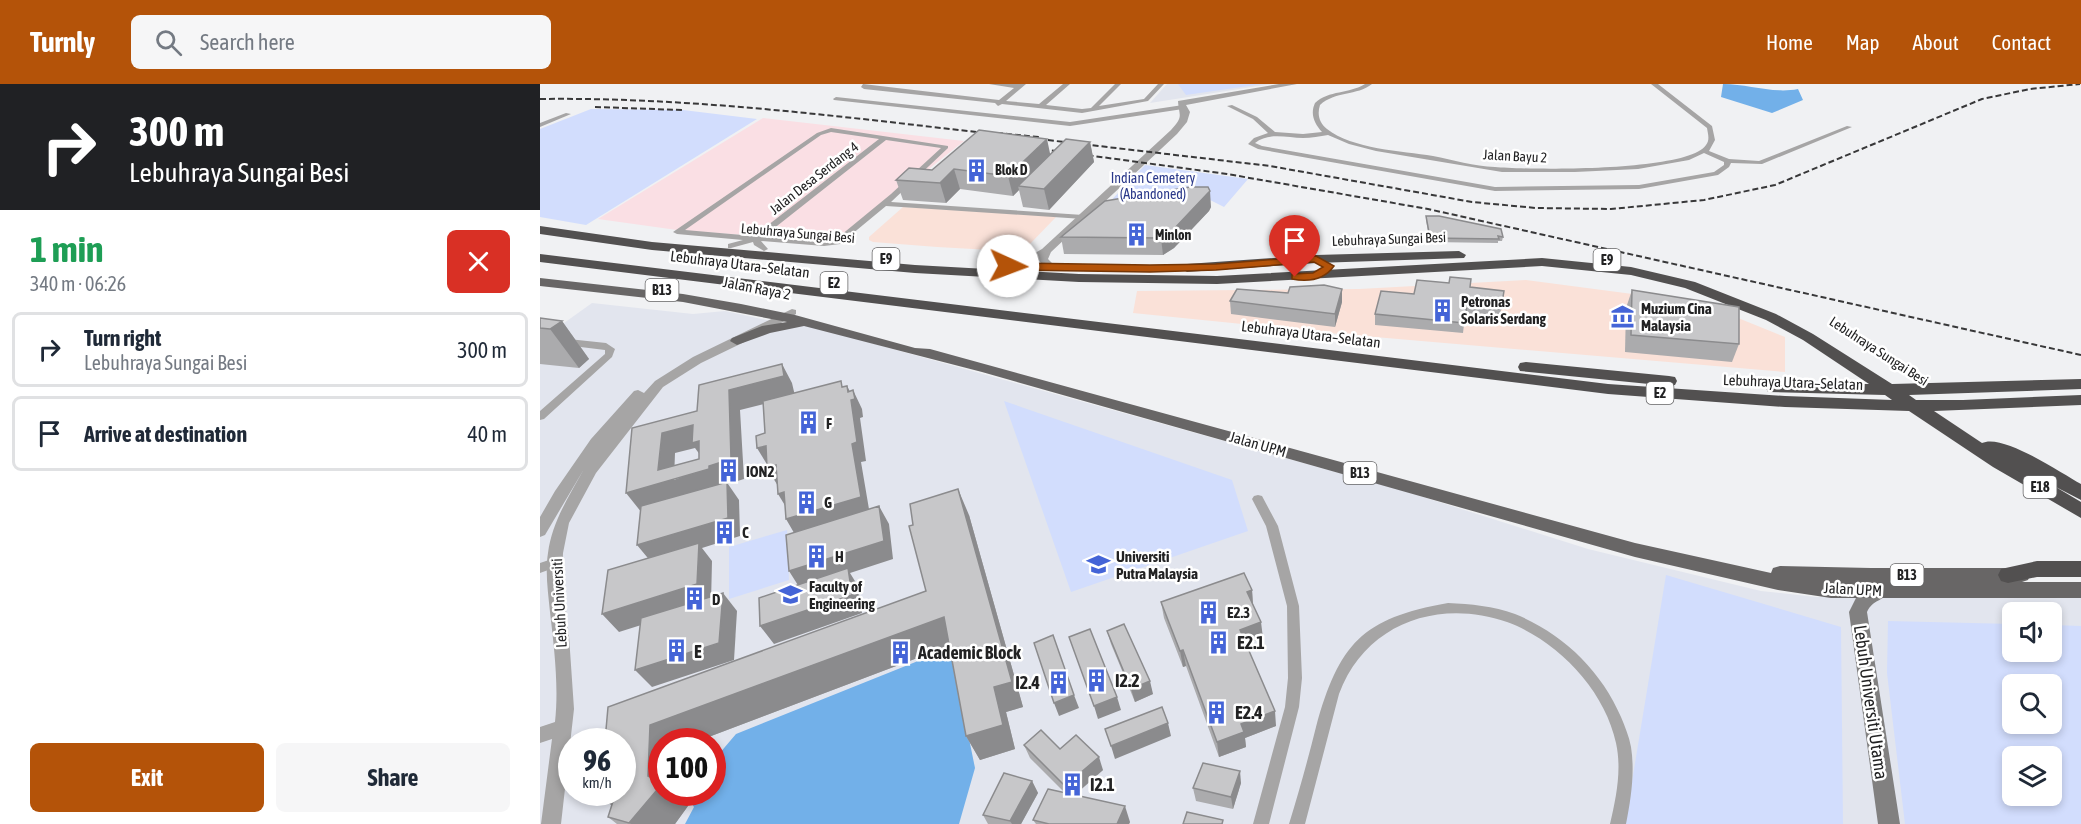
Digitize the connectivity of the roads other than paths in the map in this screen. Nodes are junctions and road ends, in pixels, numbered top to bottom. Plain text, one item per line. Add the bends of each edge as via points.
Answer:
1 (992, 84) edge
2 (1067, 84) edge
3 (1118, 84) edge
4 (1161, 84) edge
5 (1293, 84) edge
6 (1304, 84) edge
7 (1369, 84) edge
8 (1654, 84) edge
9 (866, 86) edge
10 (1021, 86) edge
11 (1001, 101) junction
12 (1182, 105) junction
13 (1041, 106) junction
14 (1230, 106) dead end
15 (990, 110) junction
16 (1092, 110) junction
17 (568, 114) dead end
18 (984, 116) junction
19 (540, 125) edge
20 (1849, 128) dead end
21 (1327, 133) junction
22 (1274, 134) junction
23 (886, 137) junction
24 (1704, 151) junction
25 (1728, 161) junction
26 (884, 204) junction
27 (1083, 217) junction
28 (540, 223) edge
29 (540, 230) edge
30 (760, 243) junction
31 (540, 248) edge
32 (1046, 251) junction
33 (540, 258) edge
34 (1316, 259) junction
35 (1008, 266) junction
36 (1052, 268) junction
37 (540, 276) edge
38 (1315, 276) junction
39 (540, 282) edge
40 (741, 308) junction
41 (783, 313) junction
42 (811, 324) junction
43 (735, 338) junction
44 (540, 339) edge
45 (926, 352) junction
46 (1869, 370) junction
47 (2081, 384) edge
48 (2081, 400) edge
49 (1934, 415) junction
50 (540, 417) edge
51 (1999, 456) junction
52 (2081, 493) edge
53 (1258, 499) dead end
54 (2081, 515) edge
55 (540, 531) edge
56 (547, 566) edge
57 (2081, 569) edge
58 (1734, 571) junction
59 (2008, 575) junction
60 (2081, 575) edge
61 (2081, 590) edge
62 (1880, 591) junction
63 (563, 727) junction
64 (540, 735) edge
65 (550, 824) edge
66 (1261, 824) edge
67 (1297, 824) edge
68 (1618, 824) edge
69 (1889, 824) edge

1 - 10 street
2 - 13 street
3 - 16 street
4 - 16 street via 1146,100
5 - 12 street
6 - 12 street
7 - 21 street via 1319,102 1315,111 1318,123
8 - 24 street via 1710,127 1711,144
9 - 11 street
10 - 11 street
11 - 13 street
11 - 15 street
12 - 15 street via 1073,119
12 - 18 street via 1070,124
12 - 27 street via 1186,112 1183,122
13 - 16 street
14 - 22 street via 1255,118
15 - 18 street
15 - 18 street via 843,95 836,99
17 - 19 street
20 - 25 street via 1760,163
21 - 22 street
21 - 24 street, Jalan Bayu 2 via 1369,146 1501,170 1627,169
22 - 25 street via 1251,144 1495,189 1639,187 1716,174 1723,171
23 - 26 street via 946,147
23 - 30 street, Jalan Desa Serdang 4
23 - 30 street via 831,130 819,134 677,232
24 - 25 street
26 - 27 street
26 - 30 street via 837,242
27 - 32 street
28 - 30 highway, Lebuhraya Sungai Besi / E9 via 663,240 731,246
29 - 38 highway, Lebuhraya Sungai Besi / E9 via 652,246 929,270 1146,279
30 - 35 highway, Lebuhraya Sungai Besi / E9
31 - 47 highway, Lebuhraya Utara–Selatan / E2 via 1712,386 1866,390
32 - 35 street
32 - 36 street via 1043,260
33 - 48 highway, Lebuhraya Utara–Selatan / E2 via 1608,389 1840,403 1972,405
34 - 36 highway, Lebuhraya Sungai Besi / E9 via 1216,267
34 - 38 highway via 1329,266
34 - 46 highway, Lebuhraya Sungai Besi / E9 via 1540,255 1647,266 1755,300 1804,325
35 - 36 highway, Lebuhraya Sungai Besi / E9
37 - 41 main road, Jalan Raya 2 / B13 via 689,293
38 - 46 highway, Lebuhraya Sungai Besi / E9 via 1542,262 1631,271 1690,285 1746,306
39 - 40 main road, Jalan Raya 2 / B13
40 - 41 main road, Jalan Raya 2 / B13
40 - 43 main road via 754,318
41 - 42 main road, Jalan UPM / B13
41 - 43 street, Lebuh Universiti
41 - 45 main road, Jalan Raya 2 / B13 via 921,347
42 - 43 main road via 780,326
42 - 45 main road, Jalan UPM / B13
43 - 55 street, Lebuh Universiti via 649,382 572,474
43 - 56 street, Lebuh Universiti via 676,372 645,399 590,470 562,523
44 - 50 street via 610,349 609,355
45 - 58 main road, Jalan UPM / B13 via 1635,550
46 - 49 highway, Lebuhraya Sungai Besi / E9
49 - 51 highway, Lebuhraya Sungai Besi / E9
49 - 54 highway via 1948,433 1989,465 2042,500
51 - 52 highway via 2008,452
51 - 54 highway, E18
53 - 66 street via 1272,526 1293,606 1295,678 1292,707
56 - 63 street, Lebuh Universiti via 565,709
57 - 59 highway via 2037,569
58 - 59 main road, Jalan UPM / B13
58 - 62 main road, Jalan UPM / B13 via 1831,590
59 - 60 main road, Jalan UPM / B13
61 - 62 main road, Jalan UPM / B13
62 - 69 main road, Lebuh Universiti Utama via 1864,599 1858,612
63 - 64 street
63 - 65 street, Lebuh Universiti
67 - 68 street via 1335,684 1351,657 1372,634 1400,619 1434,608 1466,608 1518,620 1548,638 1592,676 1622,736 1626,788

